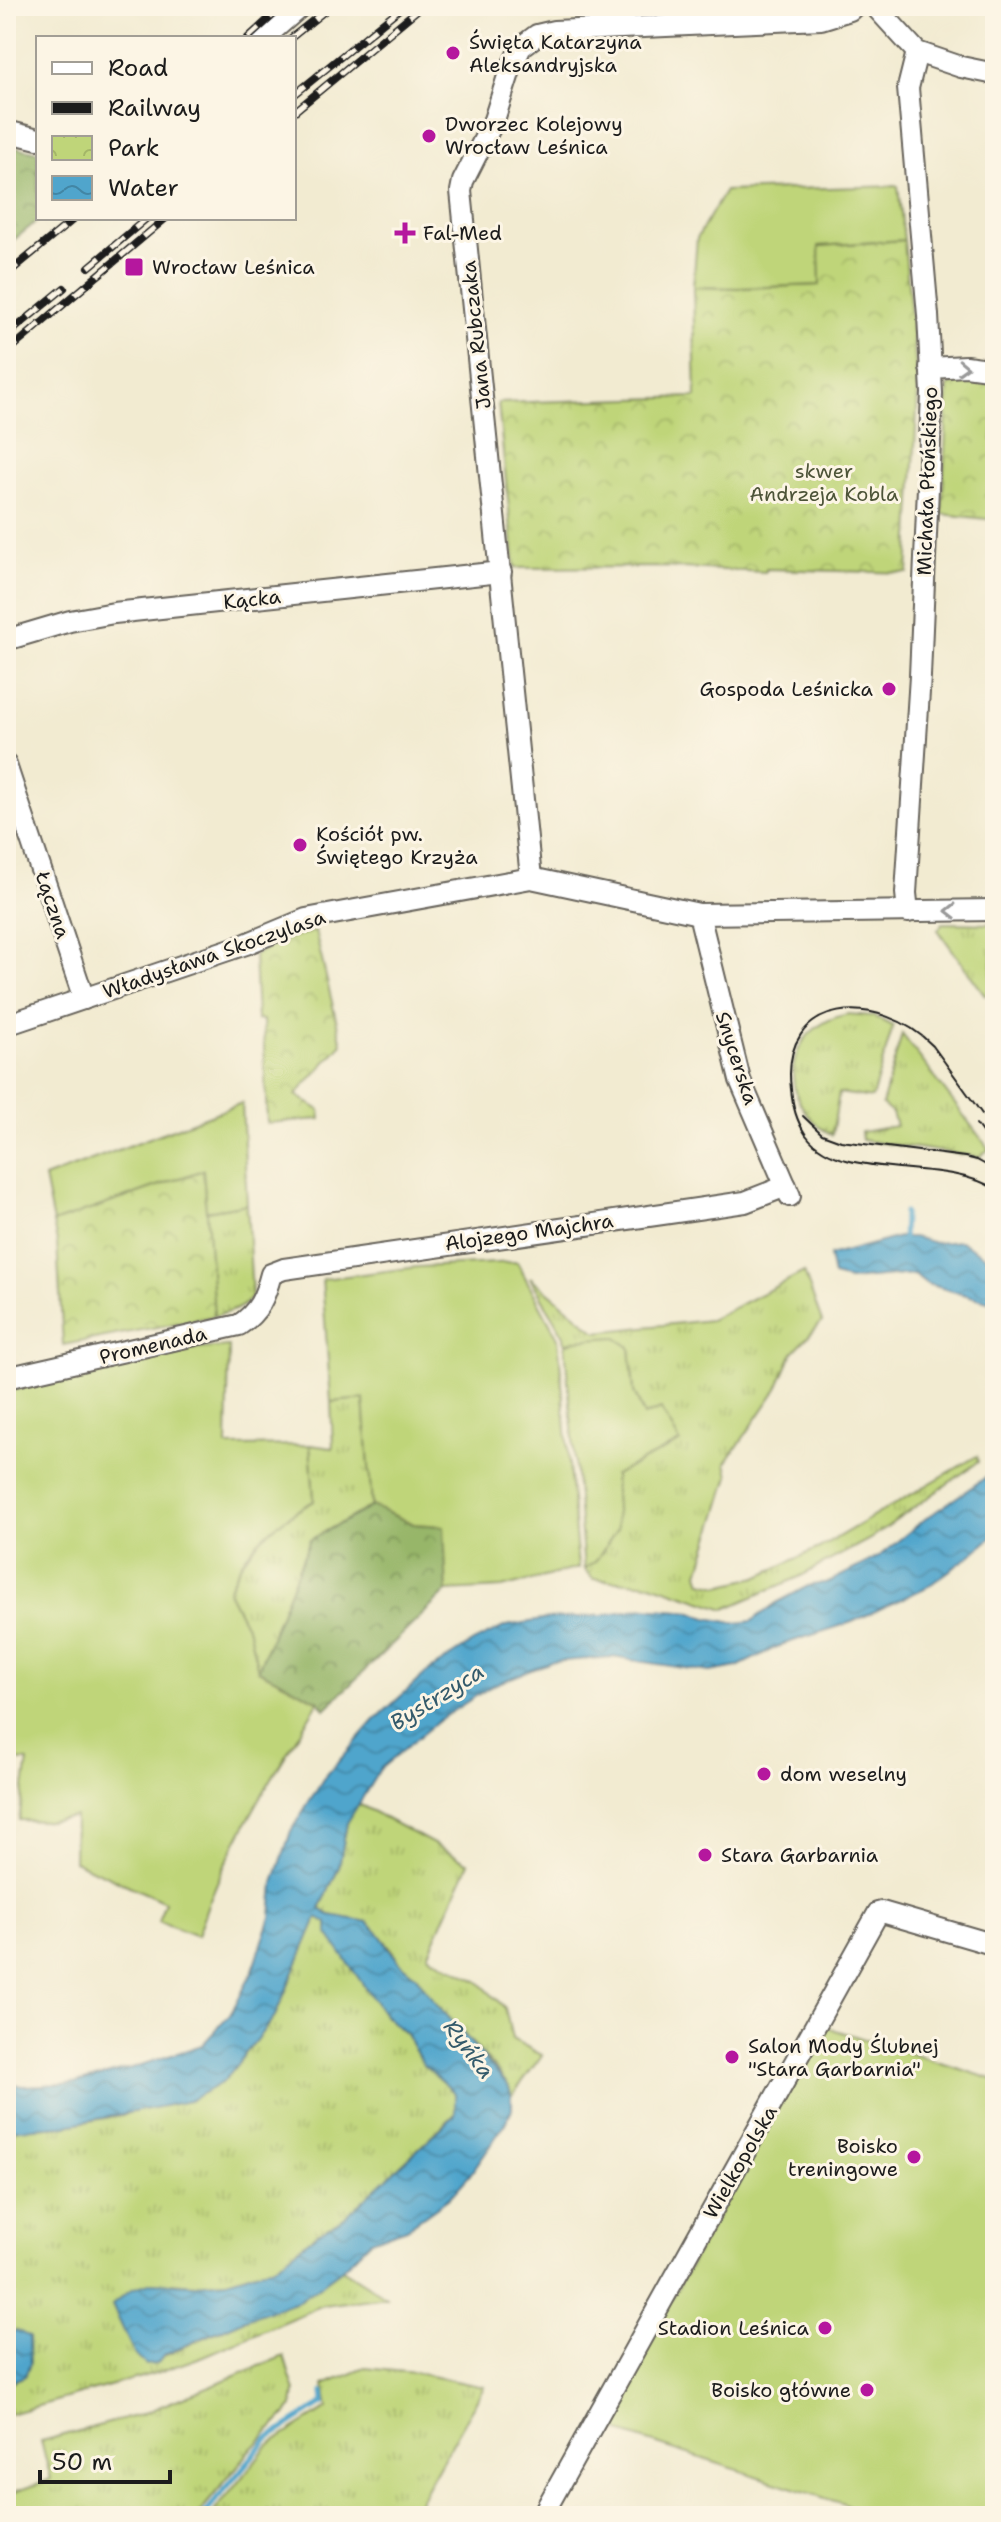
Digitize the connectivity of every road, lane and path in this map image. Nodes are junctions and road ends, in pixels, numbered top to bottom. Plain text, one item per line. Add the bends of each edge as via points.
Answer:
1 (301, 6) edge
2 (854, 6) edge
3 (875, 6) edge
4 (266, 36) edge
5 (917, 52) junction
6 (995, 74) edge
7 (6, 131) edge
8 (36, 138) edge
9 (930, 368) junction
10 (995, 370) edge
11 (501, 572) junction
12 (6, 640) edge
13 (6, 765) edge
14 (531, 878) junction
15 (995, 910) edge
16 (908, 912) junction
17 (699, 914) junction
18 (84, 999) junction
19 (6, 1025) edge
20 (788, 1191) joint
21 (271, 1274) joint
22 (6, 1378) edge
23 (995, 1945) edge
24 (542, 2516) edge

1 - 4 street
2 - 11 street, Jana Rubczaka via 824,19 554,31 521,47 461,191
3 - 5 street
5 - 6 street
5 - 9 street, Michała Płońskiego via 908,88
7 - 8 street
9 -> 10 street
9 - 16 street, Michała Płońskiego
11 - 12 street, Kącka via 114,613
11 - 14 street, Jana Rubczaka
13 - 18 street, Łączna
14 - 17 street, Władysława Skoczylasa
14 - 18 street, Władysława Skoczylasa via 306,919
15 -> 16 street, Władysława Skoczylasa
16 - 17 street, Władysława Skoczylasa
17 - 20 street, Snycerska via 740,1080
18 - 19 street, Władysława Skoczylasa
20 - 21 street, Alojzego Majchra via 745,1202
21 - 22 street, Promenada via 263,1301 239,1325
23 - 24 street, Wielkopolska via 878,1913

